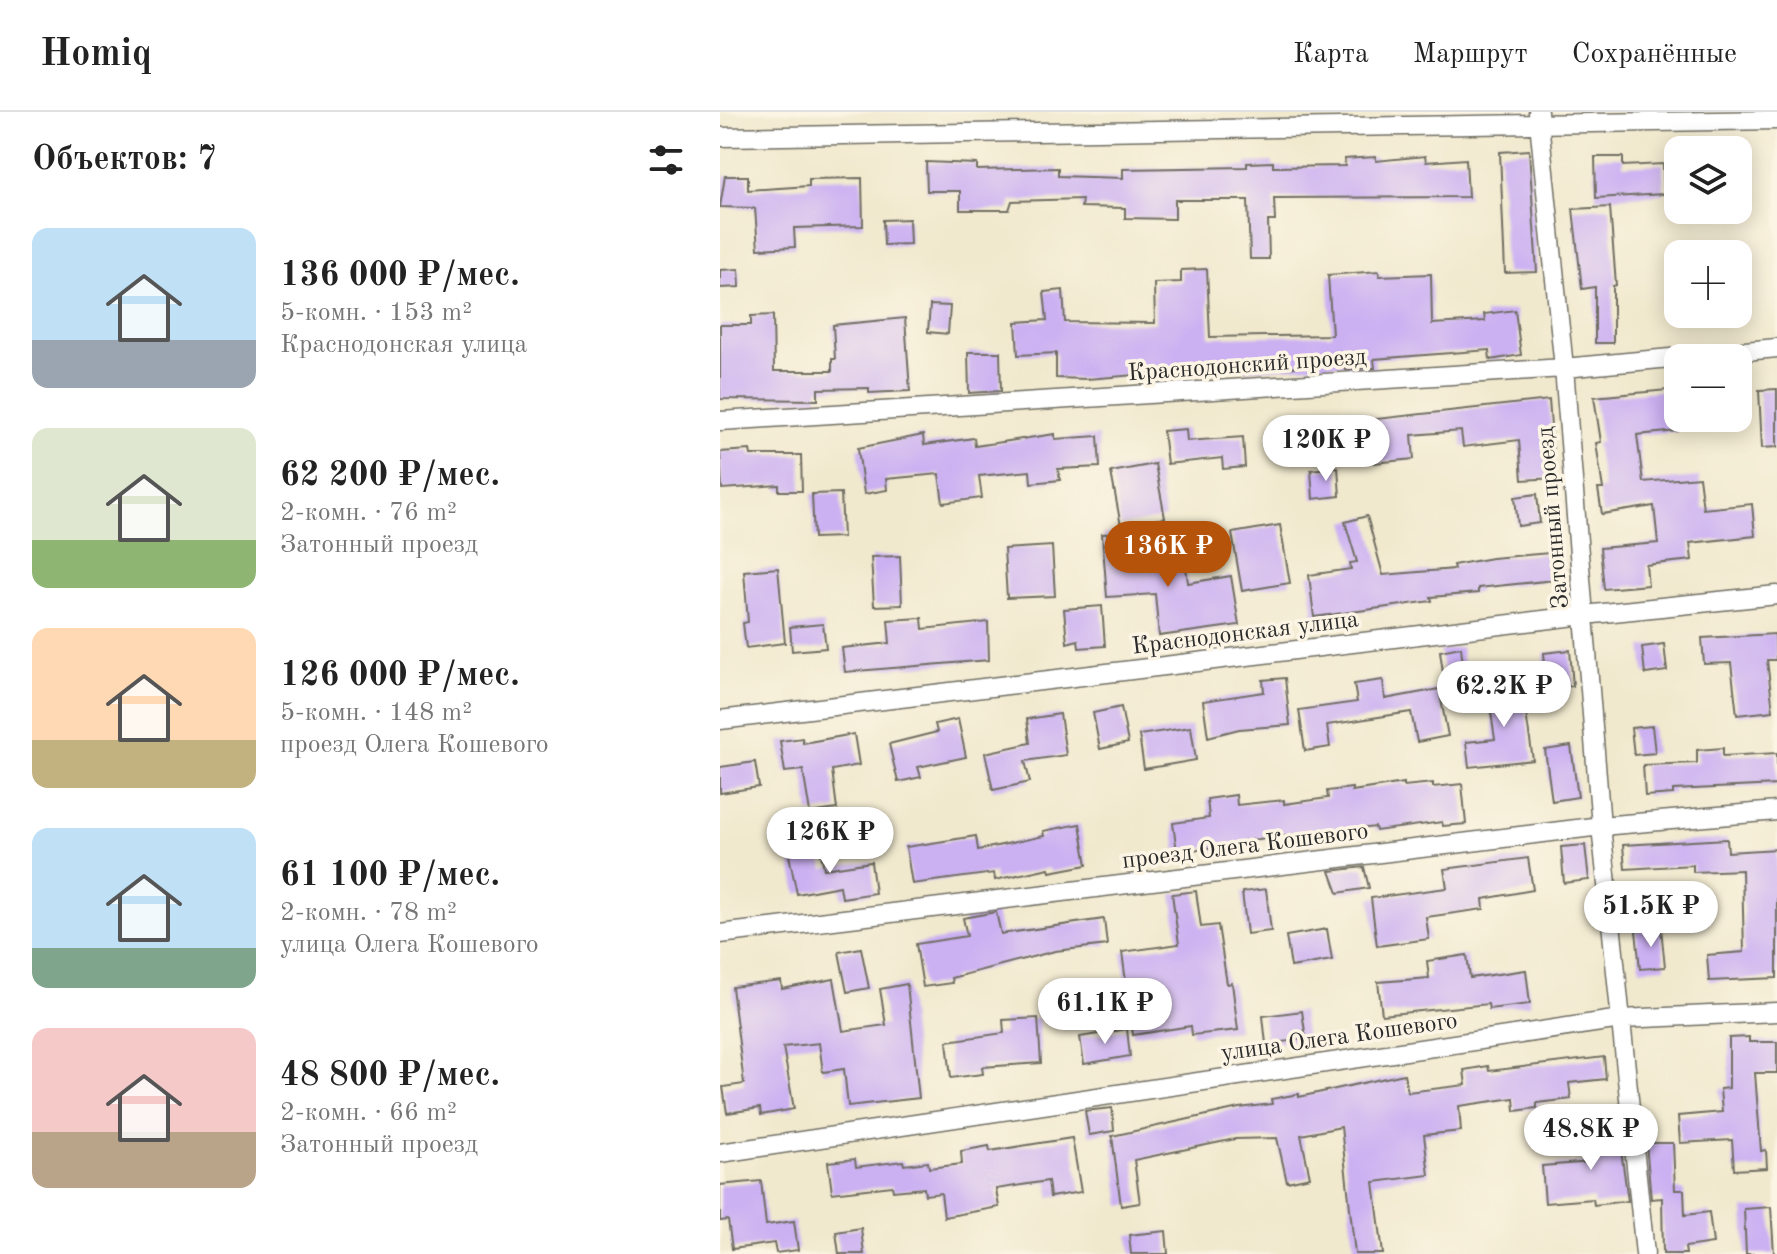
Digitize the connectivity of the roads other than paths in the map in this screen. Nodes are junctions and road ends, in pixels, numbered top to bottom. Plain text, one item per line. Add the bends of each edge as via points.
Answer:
1 (1539, 118) edge
2 (1777, 120) edge
3 (720, 137) edge
4 (1777, 348) edge
5 (1564, 368) junction
6 (720, 421) edge
7 (1777, 595) edge
8 (1584, 615) junction
9 (720, 720) edge
10 (1777, 811) edge
11 (1601, 826) junction
12 (720, 934) edge
13 (1777, 1012) edge
14 (1621, 1019) junction
15 (720, 1153) edge
16 (1645, 1254) edge

1 - 2 street
1 - 3 street
1 - 5 street, Затонный проезд
4 - 5 street, Краснодонский проезд
5 - 6 street, Краснодонский проезд
5 - 8 street, Затонный проезд
7 - 8 street, Краснодонская улица
8 - 9 street, Краснодонская улица
8 - 11 street, Затонный проезд
10 - 11 street, проезд Олега Кошевого
11 - 12 street, проезд Олега Кошевого
11 - 14 street, Затонный проезд
13 - 14 street, улица Олега Кошевого
14 - 15 street, улица Олега Кошевого
14 - 16 street, Затонный проезд

